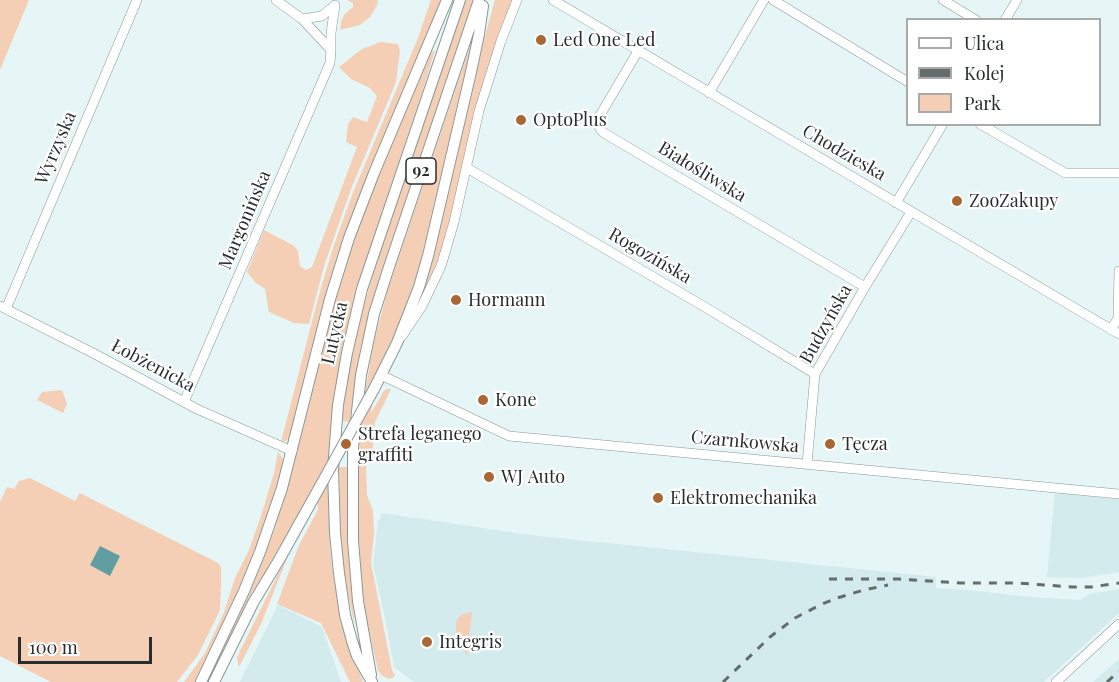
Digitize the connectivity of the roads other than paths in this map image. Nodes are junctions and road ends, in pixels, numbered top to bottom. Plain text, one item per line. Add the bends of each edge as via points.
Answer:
1 (137, 0) edge
2 (276, 0) edge
3 (447, 0) edge
4 (460, 0) edge
5 (482, 0) edge
6 (517, 0) edge
7 (552, 0) edge
8 (764, 0) edge
9 (773, 0) edge
10 (943, 0) edge
11 (1017, 0) edge
12 (337, 3) edge
13 (973, 18) edge
14 (1006, 18) edge
15 (302, 19) junction
16 (331, 50) junction
17 (638, 51) junction
18 (906, 81) edge
19 (709, 93) junction
20 (942, 126) edge
21 (984, 126) edge
22 (466, 168) junction
23 (1119, 173) edge
24 (896, 203) junction
25 (911, 212) junction
26 (1119, 272) edge
27 (865, 287) junction
28 (3, 307) edge
29 (1115, 332) edge
30 (397, 343) junction
31 (815, 374) junction
32 (381, 375) junction
33 (184, 402) junction
34 (292, 451) junction
35 (807, 464) junction
36 (1119, 494) edge
37 (1119, 624) edge
38 (201, 682) edge
39 (214, 682) edge
40 (372, 682) edge
41 (1056, 682) edge

1 - 28 street, Wyrzyska
2 - 15 street
3 - 34 main road via 349,238
4 - 40 main road, Lutycka / 92 via 367,273 340,394 333,470 337,554 349,631
5 - 30 main road via 479,34 432,240
5 - 40 main road, Lutycka / 92 via 387,270 361,375 353,448 353,541 358,608
6 - 22 street via 481,104
7 - 17 street, Chodzieska
8 - 19 street
9 - 18 street
10 - 13 street
11 - 14 street
12 - 15 street, Margonińska via 322,16
12 - 16 street, Margonińska
15 - 16 street
16 - 33 street, Margonińska via 330,63
17 - 19 street, Chodzieska
17 - 27 street, Białośliwska via 599,117 600,129
19 - 24 street, Chodzieska
20 - 24 street
21 - 23 street via 1065,172
22 - 30 street via 437,275
22 - 31 street, Rogozińska
24 - 25 street, Chodzieska
25 - 27 street, Budzyńska
25 - 29 street, Chodzieska
26 - 29 street
27 - 31 street, Budzyńska
28 - 33 street, Łobżenicka
30 - 32 main road
31 - 35 street, Budzyńska
32 - 35 street, Czarnkowska via 509,436
32 - 39 main road, bridge via 253,603
33 - 34 street, Łobżenicka
34 - 38 main road via 254,570
35 - 36 street, Czarnkowska
37 - 41 street

